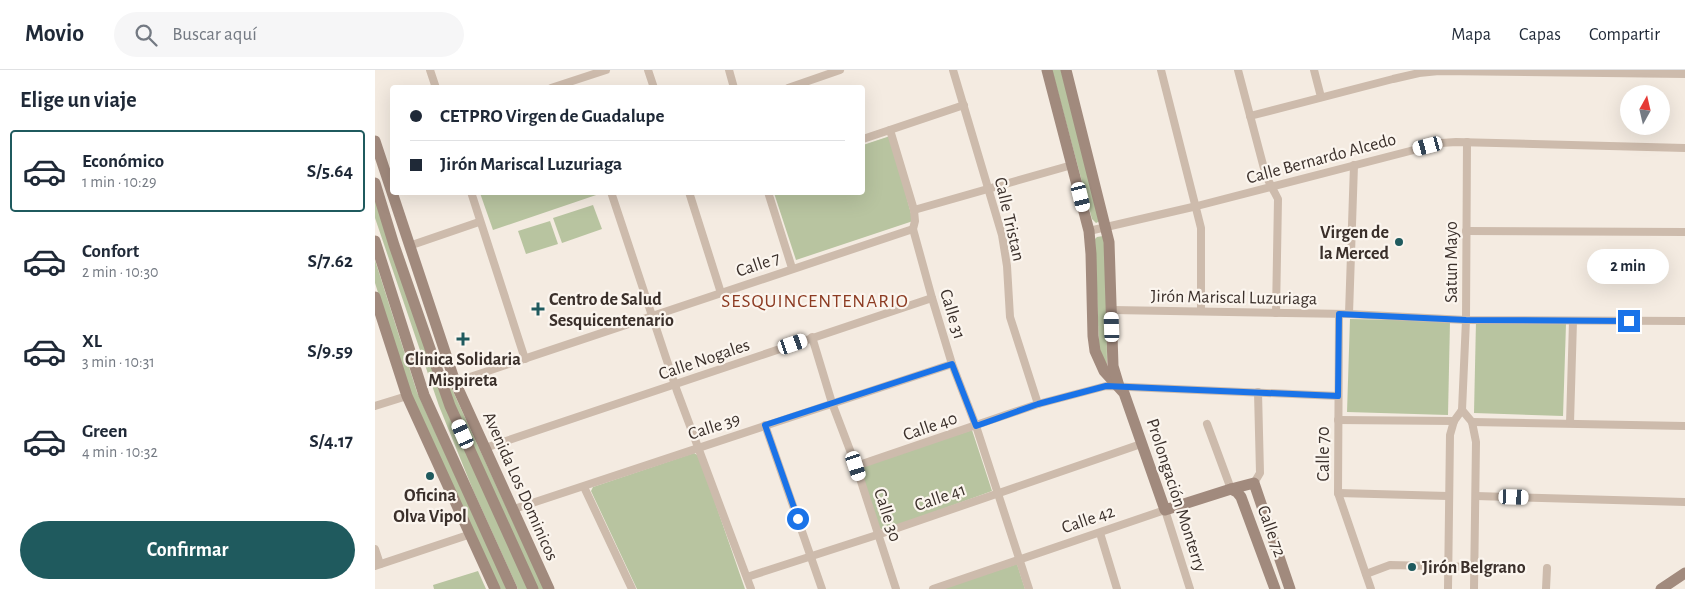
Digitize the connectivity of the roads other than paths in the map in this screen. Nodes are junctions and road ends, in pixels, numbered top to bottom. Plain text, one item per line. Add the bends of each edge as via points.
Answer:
1 (430, 70) edge
2 (606, 70) edge
3 (648, 70) edge
4 (729, 70) edge
5 (840, 70) edge
6 (953, 70) edge
7 (1047, 70) edge
8 (1066, 70) edge
9 (1161, 70) edge
10 (1238, 70) edge
11 (1314, 70) edge
12 (1391, 70) edge
13 (1685, 74) edge
14 (1393, 79) junction
15 (576, 84) edge
16 (435, 85) edge
17 (653, 85) edge
18 (733, 85) edge
19 (797, 85) edge
20 (1321, 97) junction
21 (964, 105) junction
22 (1250, 116) junction
23 (890, 130) junction
24 (865, 138) edge
25 (375, 141) edge
26 (1467, 142) junction
27 (1685, 148) edge
28 (1072, 165) junction
29 (1354, 165) junction
30 (375, 183) edge
31 (390, 187) edge
32 (1272, 187) junction
33 (988, 188) junction
34 (392, 195) edge
35 (472, 195) edge
36 (612, 195) edge
37 (690, 195) edge
38 (769, 195) edge
39 (1197, 206) junction
40 (914, 210) junction
41 (479, 222) junction
42 (1106, 227) junction
43 (913, 229) junction
44 (1467, 231) junction
45 (1089, 232) junction
46 (1685, 232) edge
47 (375, 240) edge
48 (409, 246) junction
49 (792, 268) junction
50 (721, 293) junction
51 (375, 296) edge
52 (932, 298) junction
53 (1111, 310) junction
54 (1201, 311) junction
55 (1276, 313) junction
56 (1339, 314) junction
57 (1349, 314) junction
58 (651, 317) junction
59 (1466, 320) junction
60 (1573, 321) junction
61 (1685, 321) edge
62 (812, 338) junction
63 (525, 359) junction
64 (952, 364) junction
65 (455, 382) junction
66 (675, 385) junction
67 (1119, 386) junction
68 (443, 388) junction
69 (1258, 392) junction
70 (407, 396) junction
71 (1338, 396) junction
72 (832, 403) junction
73 (1038, 404) junction
74 (375, 406) edge
75 (1462, 410) junction
76 (1338, 420) junction
77 (1454, 421) junction
78 (1472, 422) junction
79 (1570, 423) junction
80 (1207, 424) dead end
81 (765, 425) junction
82 (976, 426) junction
83 (1685, 426) edge
84 (1141, 444) junction
85 (698, 447) junction
86 (485, 448) junction
87 (856, 466) junction
88 (1254, 483) junction
89 (584, 487) junction
90 (1231, 489) junction
91 (1338, 493) junction
92 (997, 494) junction
93 (1448, 496) junction
94 (1476, 496) junction
95 (1261, 502) junction
96 (1685, 502) edge
97 (1245, 506) junction
98 (513, 509) junction
99 (1165, 510) junction
100 (1100, 533) junction
101 (471, 534) junction
102 (878, 535) junction
103 (375, 549) edge
104 (811, 557) junction
105 (1019, 561) junction
106 (377, 565) edge
107 (1447, 567) junction
108 (1475, 567) junction
109 (1547, 568) dead end
110 (1685, 573) edge
111 (1366, 574) junction
112 (747, 577) junction
113 (495, 589) edge
114 (512, 589) edge
115 (533, 589) edge
116 (549, 589) edge
117 (632, 589) edge
118 (751, 589) edge
119 (823, 589) edge
120 (896, 589) edge
121 (933, 589) edge
122 (1029, 589) edge
123 (1117, 589) edge
124 (1190, 589) edge
125 (1275, 589) edge
126 (1290, 589) edge
127 (1371, 589) edge
128 (1447, 589) edge
129 (1474, 589) edge
130 (1546, 589) edge
131 (1661, 589) edge

1 - 16 street
2 - 15 street
3 - 17 street
4 - 18 street
5 - 19 street
6 - 21 street, Calle Tristan
7 - 28 street
8 - 42 street
9 - 39 street
10 - 22 street
11 - 20 street
12 - 14 street
13 - 14 street via 1459,70
14 - 20 street
20 - 22 street
21 - 23 street
21 - 33 street, Calle Tristan
22 - 32 street
23 - 24 street
23 - 40 street, Calle 31
25 - 31 street, Avenida Los Dominicos
26 - 27 street, Calle Bernardo Alcedo
26 - 29 street, Calle Bernardo Alcedo via 1441,143
26 - 44 street, Satun Mayo
28 - 33 street
28 - 45 street
29 - 32 street, Calle Bernardo Alcedo
29 - 57 street
30 - 68 street, Avenida Los Dominicos
32 - 39 street, Calle Bernardo Alcedo
32 - 55 street via 1278,199
33 - 40 street
33 - 73 street, Calle Tristan via 1002,235 1010,317
34 - 48 street, Avenida Los Dominicos
35 - 41 street
36 - 58 street
37 - 50 street
38 - 49 street
39 - 42 street, Calle Bernardo Alcedo
39 - 54 street via 1201,228
40 - 43 street, Calle 31
41 - 48 street
41 - 63 street
42 - 45 street, Calle Bernardo Alcedo
42 - 53 street
43 - 49 street, Calle 7
43 - 52 street, Calle 31
44 - 46 street
44 - 59 street, Satun Mayo
45 - 67 street via 1095,351 1104,370
47 - 114 street via 424,395
48 - 65 street, Avenida Los Dominicos
49 - 50 street, Calle 7
50 - 58 street, Calle 7
51 - 70 street
52 - 62 street, Calle Nogales
52 - 64 street, Calle 31
53 - 54 street, Jirón Mariscal Luzuriaga
53 - 67 street via 1113,366
54 - 55 street, Jirón Mariscal Luzuriaga
55 - 56 street, Jirón Mariscal Luzuriaga
56 - 57 street, Jirón Mariscal Luzuriaga
56 - 71 street, Calle 70
57 - 59 street, Jirón Mariscal Luzuriaga
58 - 63 street, Calle 7
58 - 66 street
59 - 60 street, Jirón Mariscal Luzuriaga
59 - 75 street, Satun Mayo
60 - 61 street, Jirón Mariscal Luzuriaga
60 - 79 street
62 - 66 street, Calle Nogales
62 - 72 street, Calle 30
63 - 65 street, Calle 7
64 - 72 street, Calle 39
64 - 82 street, Calle 31
65 - 68 street, Calle 7
65 - 86 street, Avenida Los Dominicos
66 - 85 street
66 - 86 street, Calle Nogales
67 - 69 street, Calle 40
67 - 73 street, Calle 40 via 1106,386
67 - 84 street, Prolongación Monterry via 1127,400
68 - 115 street, Avenida Los Dominicos
69 - 71 street, Calle 40
69 - 88 street via 1260,473
70 - 74 street
70 - 101 street
71 - 76 street, Calle 70
72 - 81 street, Calle 39
72 - 87 street, Calle 30
73 - 82 street, Calle 40
75 - 77 street
75 - 78 street
76 - 77 street
76 - 91 street, Calle 70
77 - 93 street via 1450,435
78 - 79 street
78 - 94 street via 1476,442
79 - 83 street
80 - 90 street
81 - 85 street, Calle 39
81 - 104 street
82 - 87 street, Calle 40
82 - 92 street, Calle 31
84 - 92 street, Calle 41
84 - 99 street, Prolongación Monterry
85 - 89 street, Calle 39
85 - 112 street
86 - 98 street, Avenida Los Dominicos
87 - 102 street, Calle 30
88 - 90 street, Calle 42
88 - 95 street
89 - 98 street, Calle 39
89 - 117 street
90 - 97 street, Calle 72 via 1237,492
90 - 99 street, Calle 42
91 - 93 street
91 - 111 street, Calle 70
92 - 102 street, Calle 41
92 - 105 street, Calle 31
93 - 107 street
94 - 96 street
94 - 108 street
95 - 97 street
95 - 126 street
97 - 125 street, Calle 72
98 - 116 street, Avenida Los Dominicos
99 - 100 street, Calle 42
99 - 124 street, Prolongación Monterry
100 - 105 street, Calle 42
100 - 123 street
101 - 106 street
101 - 113 street
102 - 104 street, Calle 41
102 - 120 street, Calle 30
103 - 106 street
104 - 112 street, Calle 41
104 - 119 street
105 - 121 street, Calle 42
105 - 122 street, Calle 31
107 - 108 street
107 - 111 street via 1390,565
107 - 128 street
108 - 129 street
109 - 130 street
110 - 131 street
111 - 127 street, Calle 70
112 - 118 street

